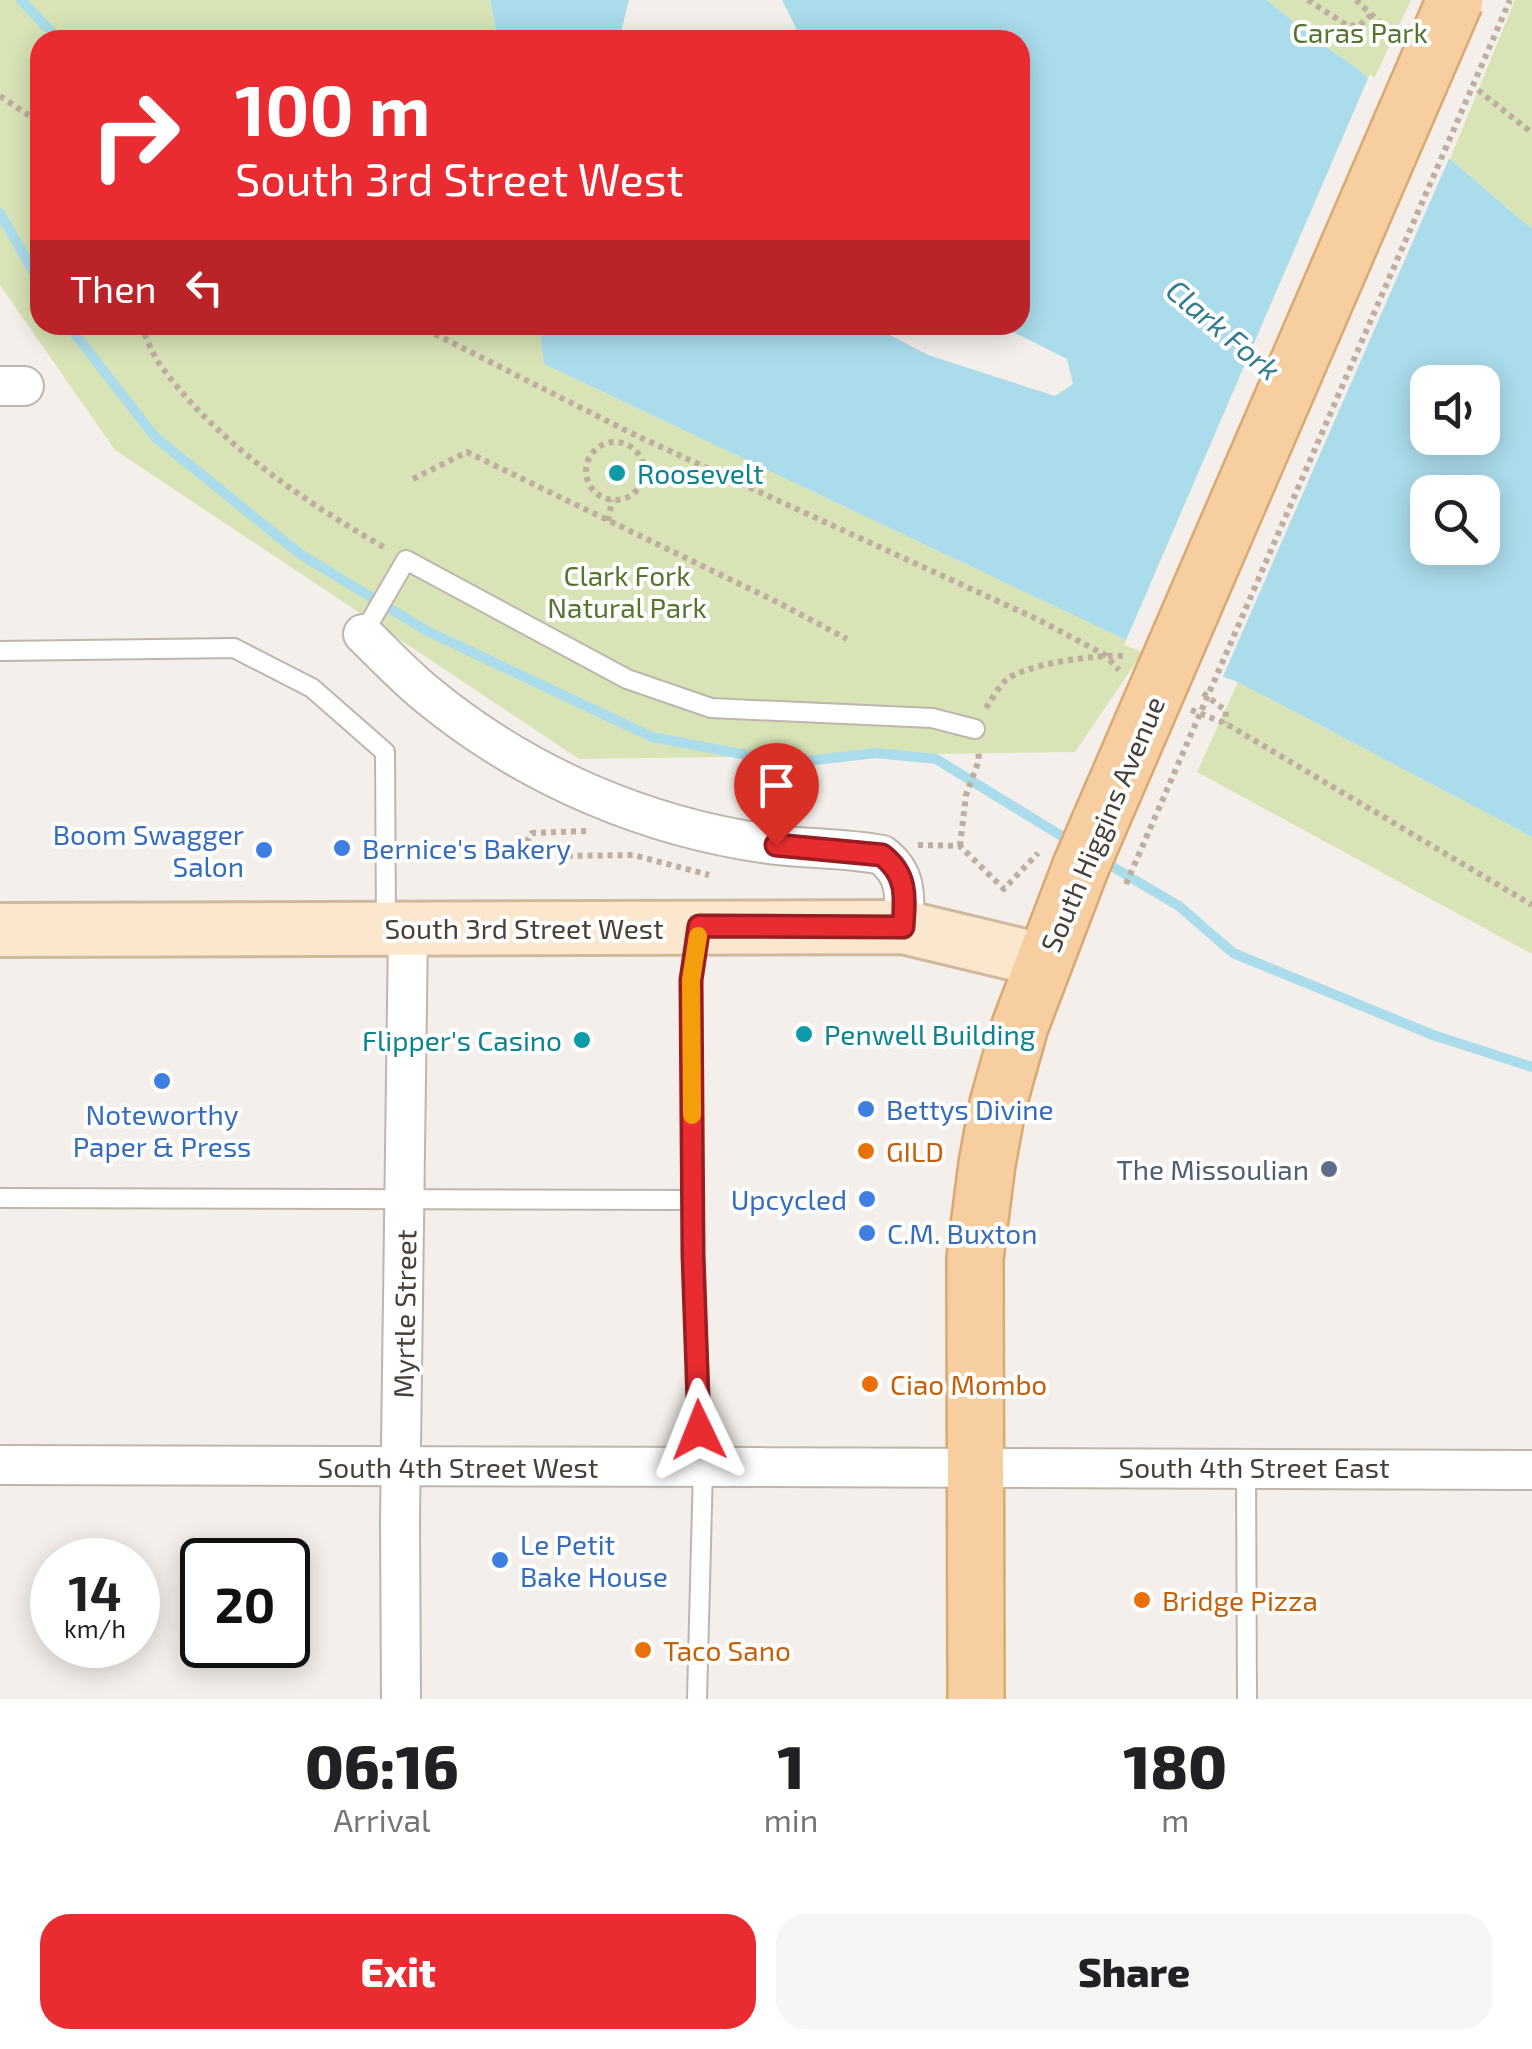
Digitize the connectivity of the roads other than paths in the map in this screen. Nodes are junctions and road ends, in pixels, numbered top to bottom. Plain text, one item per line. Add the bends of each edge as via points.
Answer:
1 (1455, 0) edge
2 (367, 627) joint
3 (0, 652) edge
4 (975, 729) dead end
5 (699, 926) junction
6 (903, 927) junction
7 (0, 930) edge
8 (397, 930) junction
9 (1045, 961) junction
10 (0, 1198) edge
11 (406, 1198) junction
12 (692, 1200) junction
13 (0, 1465) edge
14 (976, 1465) junction
15 (400, 1467) junction
16 (703, 1467) junction
17 (1246, 1467) junction
18 (1532, 1470) edge
19 (400, 1699) edge
20 (697, 1699) edge
21 (976, 1699) edge
22 (1247, 1699) edge

1 - 9 main road, South Higgins Avenue, bridge
2 - 4 lane via 406,560 627,679 711,708 932,718
2 - 6 street via 429,696 502,748 578,790 661,821 776,845 882,855 903,878
3 - 8 lane via 234,648 312,688 385,752
5 - 6 street, South 3rd Street West
5 - 8 street, South 3rd Street West
5 - 12 lane via 691,980
6 - 9 street, South 3rd Street West
7 - 8 street, South 3rd Street West
8 - 11 street, Myrtle Street
9 - 14 main road, South Higgins Avenue via 1011,1057 987,1164 975,1258
10 - 11 lane
11 - 12 lane
11 - 15 street, Myrtle Street
12 - 16 lane
13 - 15 street, South 4th Street West
14 - 16 street, South 4th Street West
14 - 17 street, South 4th Street East
14 - 21 main road, South Higgins Avenue
15 - 16 street, South 4th Street West
15 - 19 street, Myrtle Street
16 - 20 lane
17 - 18 street, South 4th Street East
17 - 22 lane

